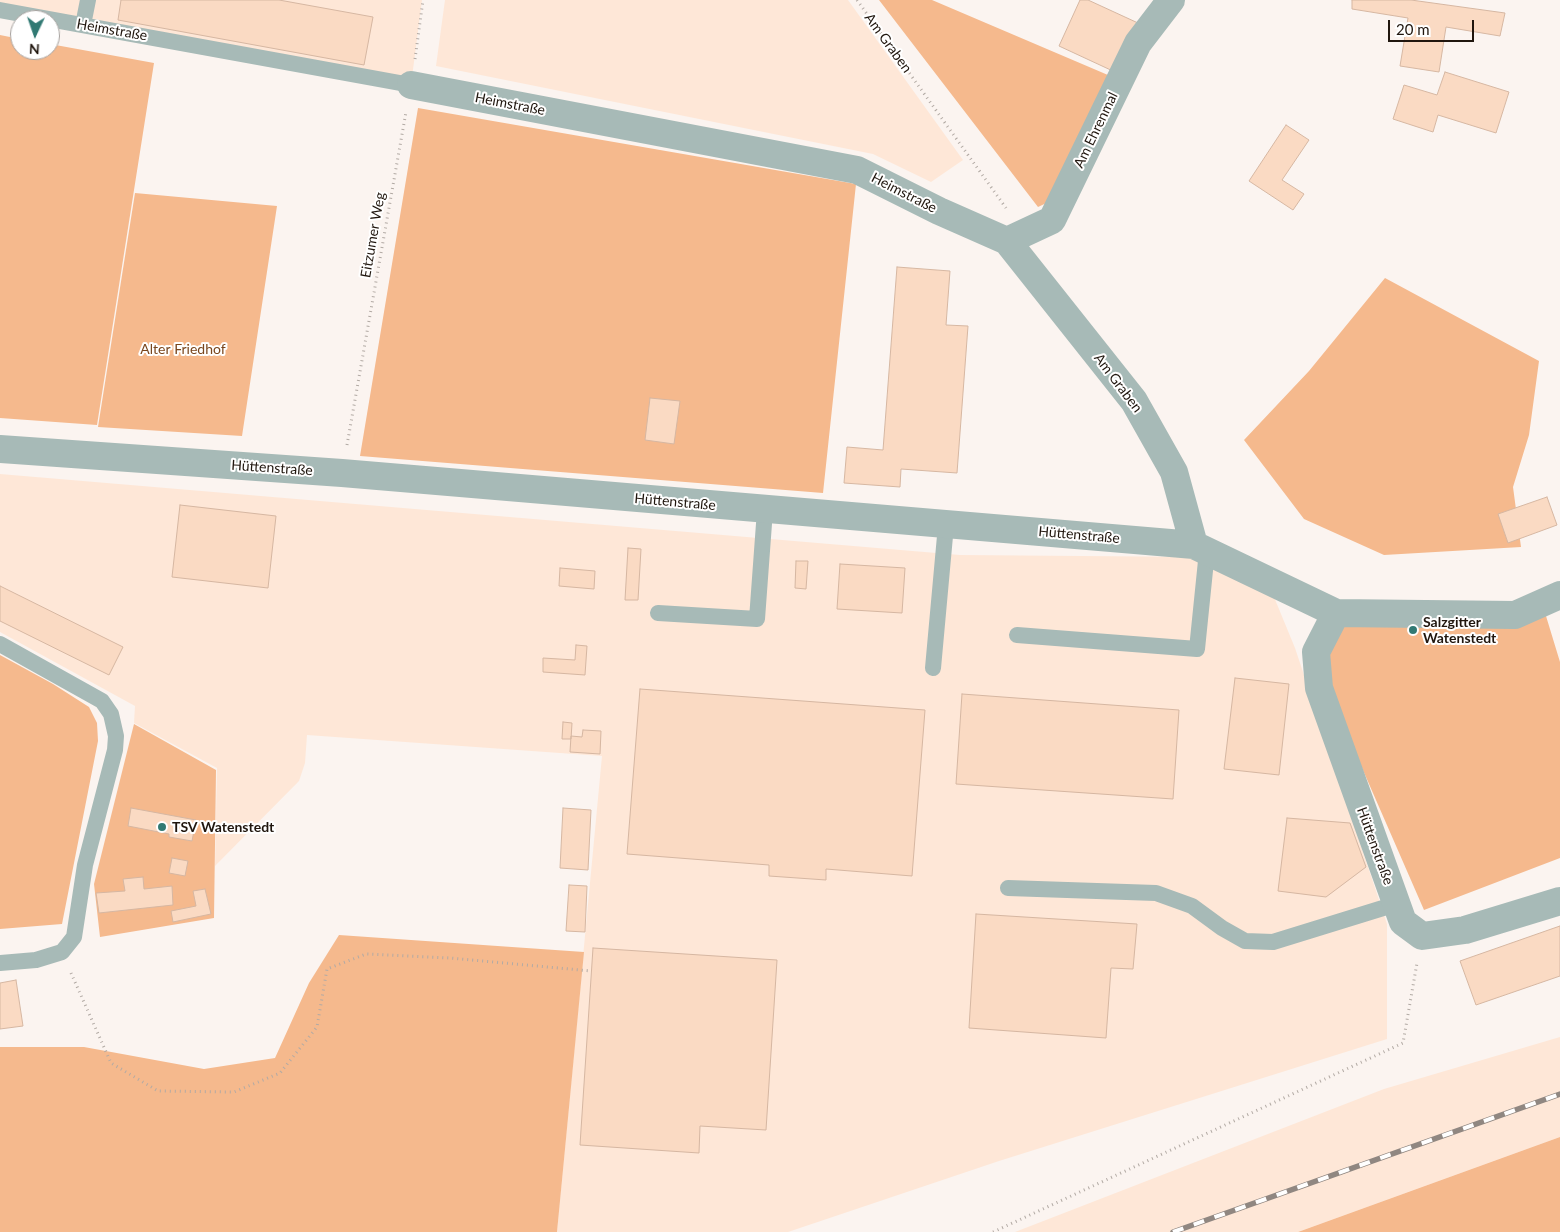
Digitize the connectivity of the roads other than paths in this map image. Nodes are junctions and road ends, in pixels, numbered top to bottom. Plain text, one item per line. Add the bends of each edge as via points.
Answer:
1 (88, 0) edge
2 (1171, 0) edge
3 (0, 10) edge
4 (83, 25) junction
5 (411, 84) joint
6 (1015, 237) junction
7 (0, 449) edge
8 (765, 510) junction
9 (946, 524) junction
10 (1201, 548) junction
11 (1560, 595) edge
12 (658, 613) dead end
13 (1336, 613) junction
14 (1017, 635) dead end
15 (0, 644) edge
16 (933, 668) dead end
17 (1008, 888) dead end
18 (1560, 901) edge
19 (1396, 904) junction
20 (0, 963) edge

1 - 4 lane
2 - 6 street, Am Ehrenmal via 1138,43 1052,220
3 - 4 lane, Heimstraße
4 - 5 lane, Heimstraße
5 - 6 street, Heimstraße via 857,170 939,211
6 - 10 street, Am Graben via 1134,401 1174,472
7 - 8 street, Hüttenstraße via 342,473
8 - 9 street, Hüttenstraße
8 - 12 lane via 757,619
9 - 10 street, Hüttenstraße
9 - 16 lane
10 - 13 street, Hüttenstraße
10 - 14 lane via 1197,649
11 - 13 street, Hüttenstraße via 1515,615
13 - 19 street, Hüttenstraße via 1316,652 1319,688
15 - 20 lane via 102,701 115,724 114,750 85,866 74,937 62,952 36,960
17 - 19 lane via 1156,893 1192,906 1245,941 1274,942
18 - 19 street, Hüttenstraße via 1465,930 1422,936 1403,922

